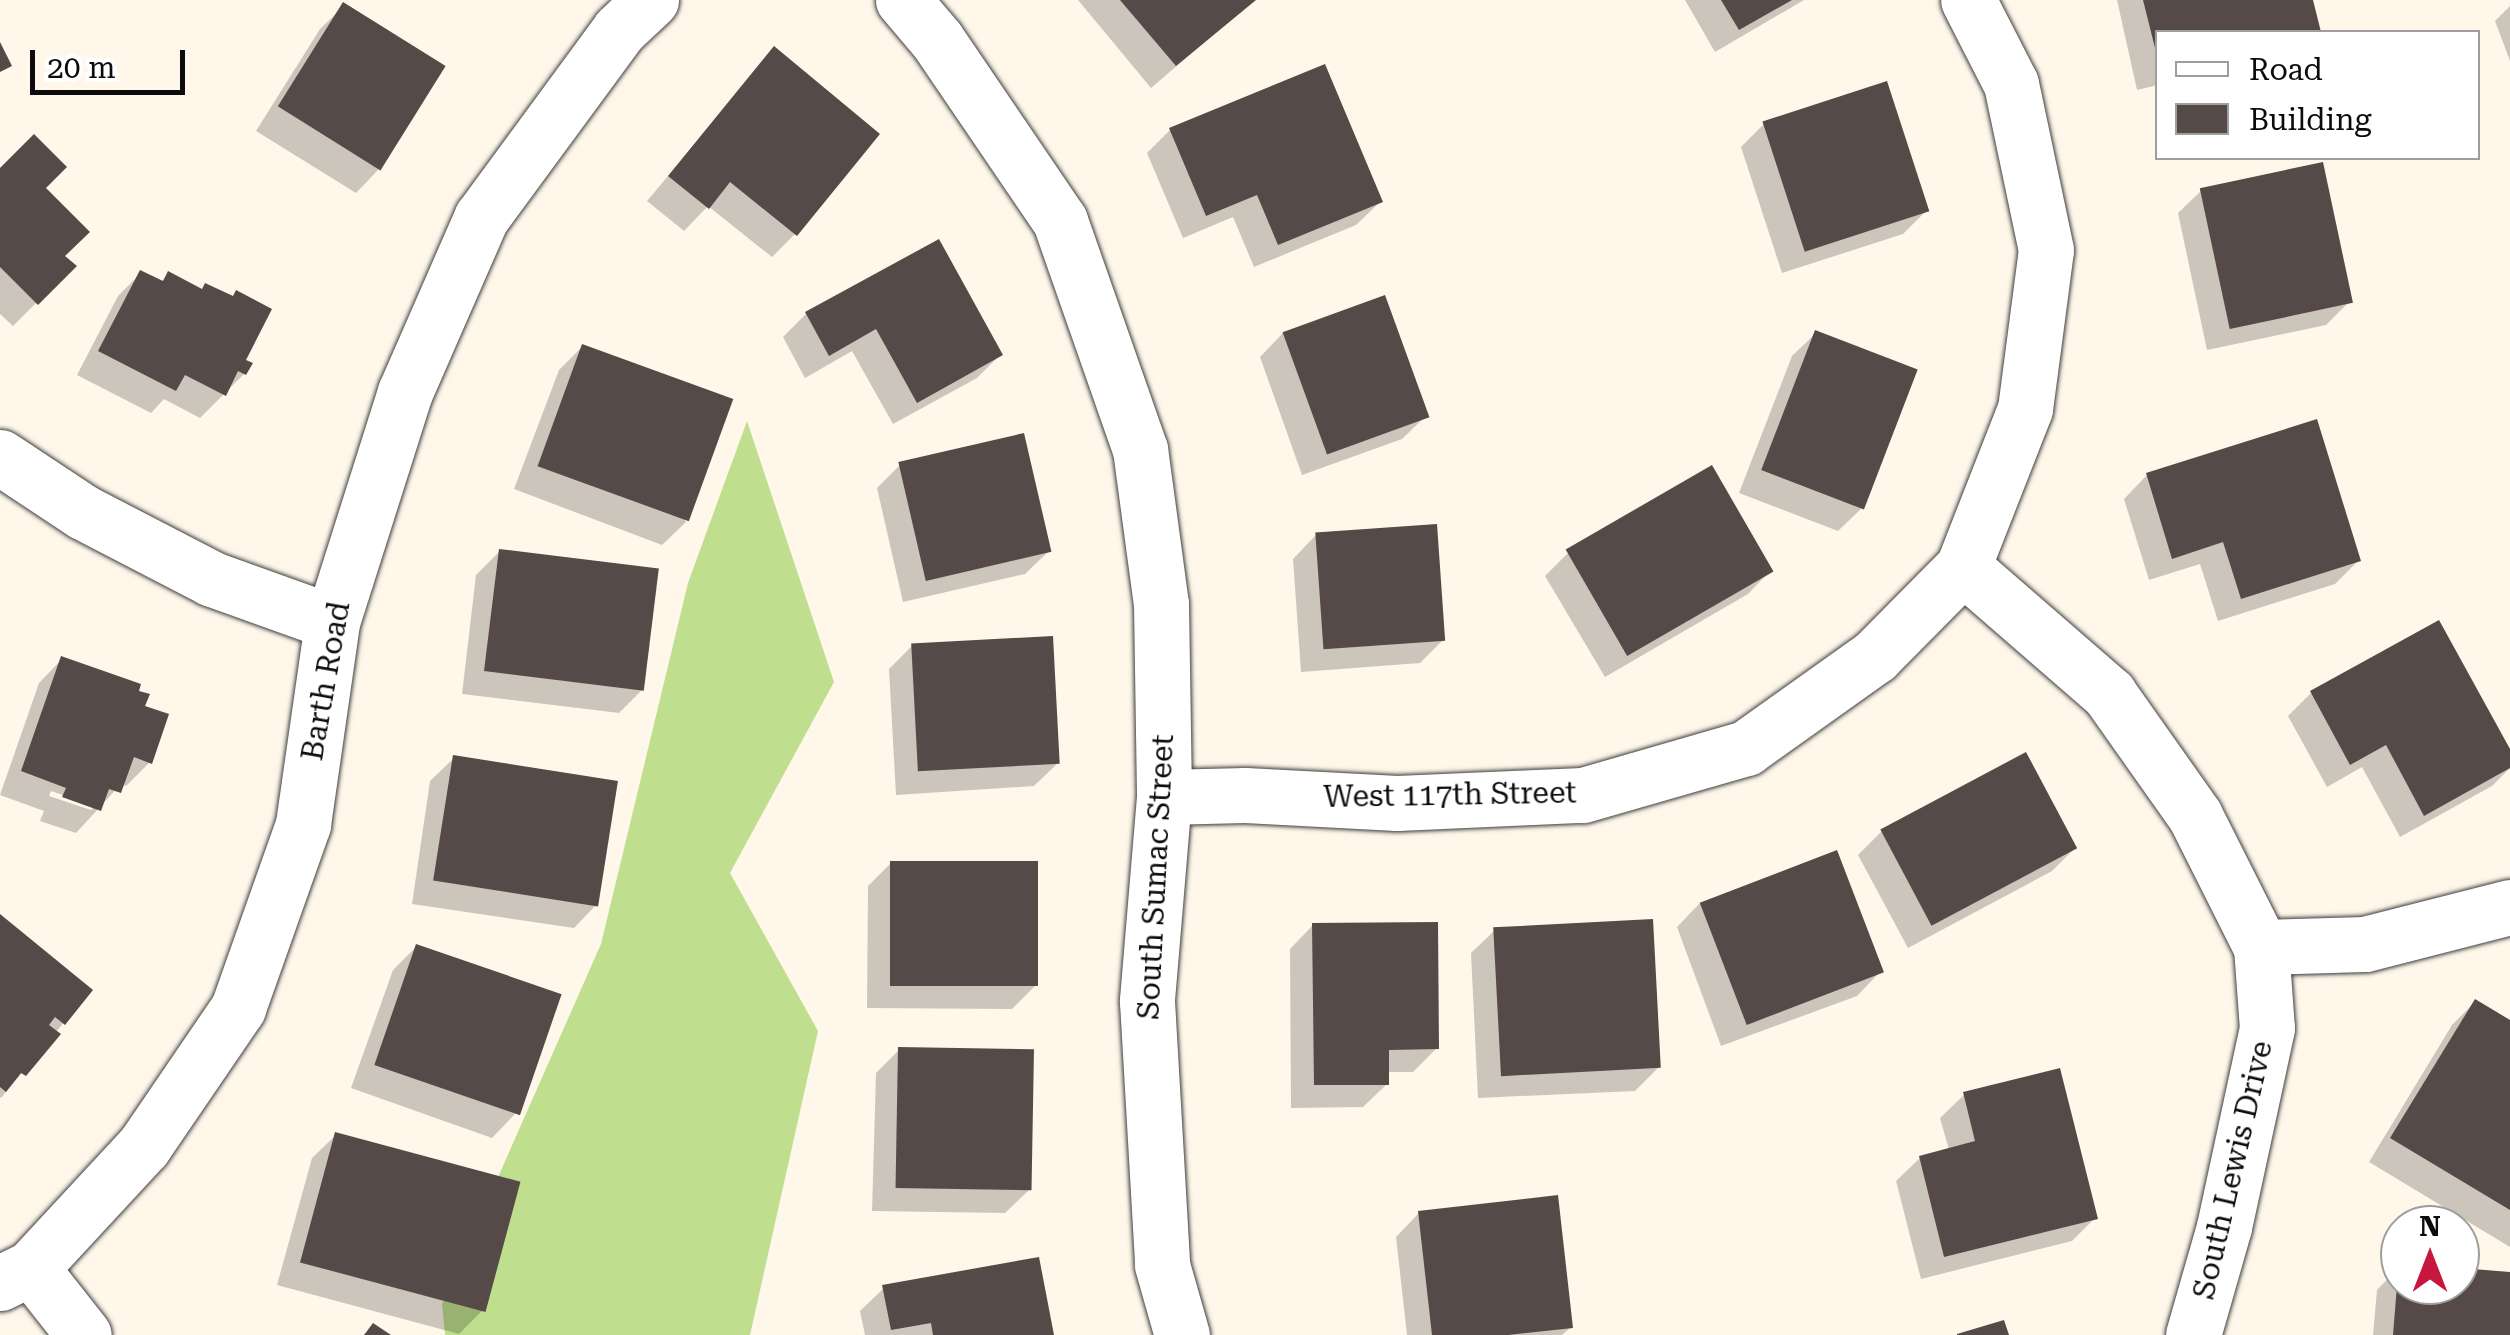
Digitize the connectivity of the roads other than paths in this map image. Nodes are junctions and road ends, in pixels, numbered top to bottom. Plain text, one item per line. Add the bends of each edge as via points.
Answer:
1 (651, 0) edge
2 (903, 0) edge
3 (1968, 0) edge
4 (0, 456) edge
5 (1963, 567) junction
6 (332, 622) junction
7 (1164, 796) junction
8 (2510, 907) edge
9 (2260, 947) junction
10 (15, 1275) edge
11 (84, 1335) edge
12 (1182, 1335) edge
13 (2193, 1335) edge

1 - 6 street, Barth Road via 619,30 481,218 405,392
2 - 7 street, South Sumac Street via 1060,221 1140,449 1161,604
3 - 5 street via 2010,84 2046,250 2025,409
4 - 6 street via 83,512 212,578
5 - 7 street, West 117th Street via 1875,656 1746,748 1583,795 1398,802
5 - 9 street, South Lewis Drive via 2108,694 2195,816
6 - 10 street, Barth Road via 303,824 238,1008 144,1146
7 - 12 street, South Sumac Street via 1148,1001 1162,1264
8 - 9 street via 2365,944
9 - 13 street, South Lewis Drive via 2267,1028
10 - 11 street

